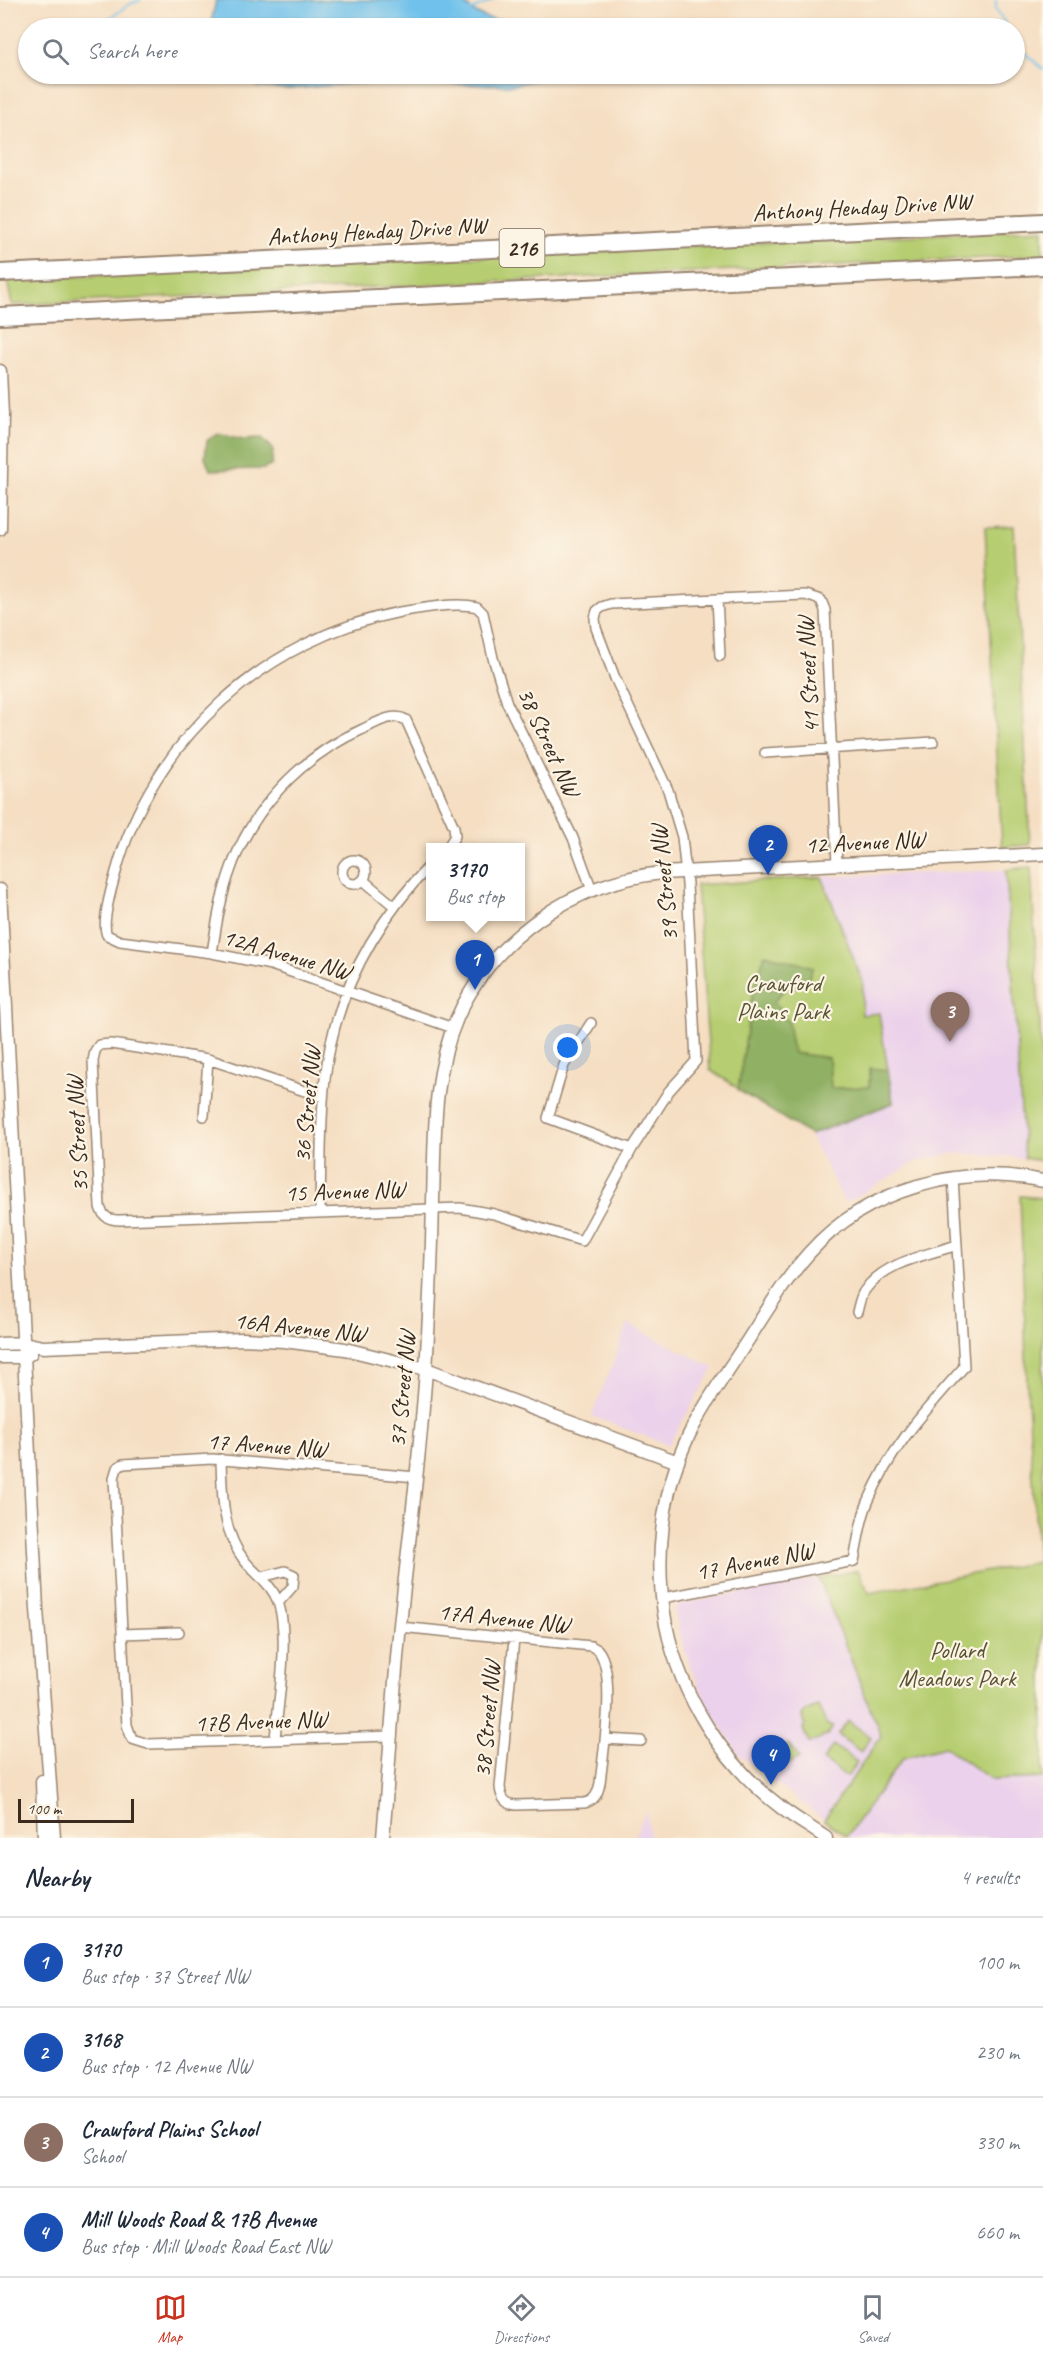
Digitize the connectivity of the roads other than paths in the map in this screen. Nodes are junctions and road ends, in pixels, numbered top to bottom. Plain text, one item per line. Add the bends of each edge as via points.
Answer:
1 (1043, 211) edge
2 (1043, 222) edge
3 (866, 230) junction
4 (1043, 266) edge
5 (0, 273) edge
6 (1043, 277) edge
7 (752, 279) junction
8 (0, 316) edge
9 (0, 371) edge
10 (0, 529) edge
11 (717, 599) junction
12 (720, 656) dead end
13 (933, 742) dead end
14 (832, 749) junction
15 (765, 753) dead end
16 (450, 843) edge
17 (1043, 854) edge
18 (837, 864) junction
19 (426, 870) edge
20 (685, 872) junction
21 (363, 880) dead end
22 (0, 890) edge
23 (592, 890) junction
24 (394, 906) junction
25 (107, 934) joint
26 (212, 953) junction
27 (497, 956) joint
28 (347, 991) junction
29 (591, 1023) dead end
30 (453, 1028) junction
31 (208, 1059) junction
32 (323, 1097) junction
33 (204, 1116) dead end
34 (632, 1149) junction
35 (953, 1177) junction
36 (1043, 1181) edge
37 (433, 1208) junction
38 (320, 1212) junction
39 (106, 1217) joint
40 (582, 1241) joint
41 (957, 1245) junction
42 (857, 1312) dead end
43 (0, 1344) edge
44 (24, 1344) junction
45 (44, 1347) junction
46 (0, 1357) edge
47 (25, 1357) junction
48 (426, 1369) junction
49 (221, 1459) junction
50 (678, 1462) junction
51 (416, 1477) junction
52 (262, 1577) junction
53 (663, 1598) junction
54 (278, 1603) junction
55 (37, 1609) junction
56 (400, 1627) junction
57 (179, 1632) dead end
58 (122, 1634) junction
59 (514, 1639) junction
60 (392, 1736) junction
61 (275, 1739) junction
62 (605, 1739) junction
63 (641, 1741) dead end
64 (44, 1838) edge
65 (54, 1838) edge
66 (383, 1838) edge
67 (826, 1838) edge

1 - 3 highway via 902,221
2 - 3 highway, Anthony Henday Drive NW / 216
3 - 5 highway, Anthony Henday Drive NW / 216
4 - 7 highway, 216
6 - 7 highway
7 - 8 highway, 216
9 - 10 street
11 - 12 street
11 - 14 street, 41 Street NW via 806,595 821,600 825,610
11 - 20 street, 39 Street NW via 611,604 599,609 595,621 605,655 671,798 682,837
13 - 14 street, 41 Street NW
14 - 15 street, 41 Street NW
14 - 18 street, 41 Street NW
16 - 26 street via 455,836 450,814 410,725 394,716 379,722 331,745 293,774 269,801 231,867
17 - 18 street, 12 Avenue NW
18 - 20 street, 12 Avenue NW
19 - 24 street, 36 Street NW
20 - 23 street, 12 Avenue NW via 635,877
20 - 34 street, 39 Street NW via 696,1061 669,1091
21 - 24 street
22 - 44 street
23 - 25 street, 38 Street NW via 573,838 507,703 480,608 422,609 343,628 299,648 266,667 214,708 173,756 136,818 113,884
23 - 27 street, 12 Avenue NW via 545,915
24 - 28 street, 36 Street NW via 365,950
25 - 26 street, 12A Avenue NW via 120,941
26 - 28 street, 12A Avenue NW via 271,965
27 - 30 street, 37 Street NW via 473,989
28 - 30 street, 12A Avenue NW
28 - 32 street, 36 Street NW via 329,1049
29 - 34 street via 564,1065 548,1118
30 - 37 street, 37 Street NW via 437,1091
31 - 32 street
31 - 33 street
31 - 39 street, 35 Street NW via 107,1043 96,1048 93,1061 100,1207
32 - 38 street, 36 Street NW
34 - 40 street, 39 Street NW
35 - 36 street via 999,1175
35 - 41 street
35 - 50 street via 915,1186 874,1203 810,1252 710,1399
37 - 38 street, 15 Avenue NW
37 - 40 street, 15 Avenue NW via 483,1211
37 - 48 street, 37 Street NW
38 - 39 street, 15 Avenue NW via 120,1220
41 - 42 street via 894,1266 863,1292
41 - 53 street, 17 Avenue NW via 964,1367 893,1451 867,1503 854,1561
43 - 44 street, 16A Avenue NW
44 - 45 street, 16A Avenue NW
44 - 47 street
45 - 47 street, 16A Avenue NW
45 - 48 street, 16A Avenue NW via 274,1340 356,1351
46 - 47 street, 16A Avenue NW
47 - 55 street
48 - 50 street, 16A Avenue NW
48 - 51 street, 37 Street NW
49 - 51 street, 17 Avenue NW
49 - 52 street via 230,1537 243,1559
49 - 58 street, 17 Avenue NW via 128,1463 117,1468 114,1478
50 - 53 street via 662,1530
51 - 56 street, 37 Street NW
52 - 54 street
52 - 54 street via 285,1571 294,1575 291,1589
53 - 67 street via 678,1668 697,1711 723,1751 782,1809
54 - 61 street via 284,1629
55 - 64 street
55 - 65 street
56 - 59 street, 17A Avenue NW
56 - 60 street, 37 Street NW
57 - 58 street
58 - 61 street, 17B Avenue NW via 127,1725 132,1739 148,1744
59 - 62 street, 17A Avenue NW via 591,1646 601,1653 607,1692
59 - 62 street, 38 Street NW via 500,1787 505,1801 516,1805 584,1803 594,1799 600,1784
60 - 61 street, 17B Avenue NW
60 - 66 street, 37 Street NW
62 - 63 street

